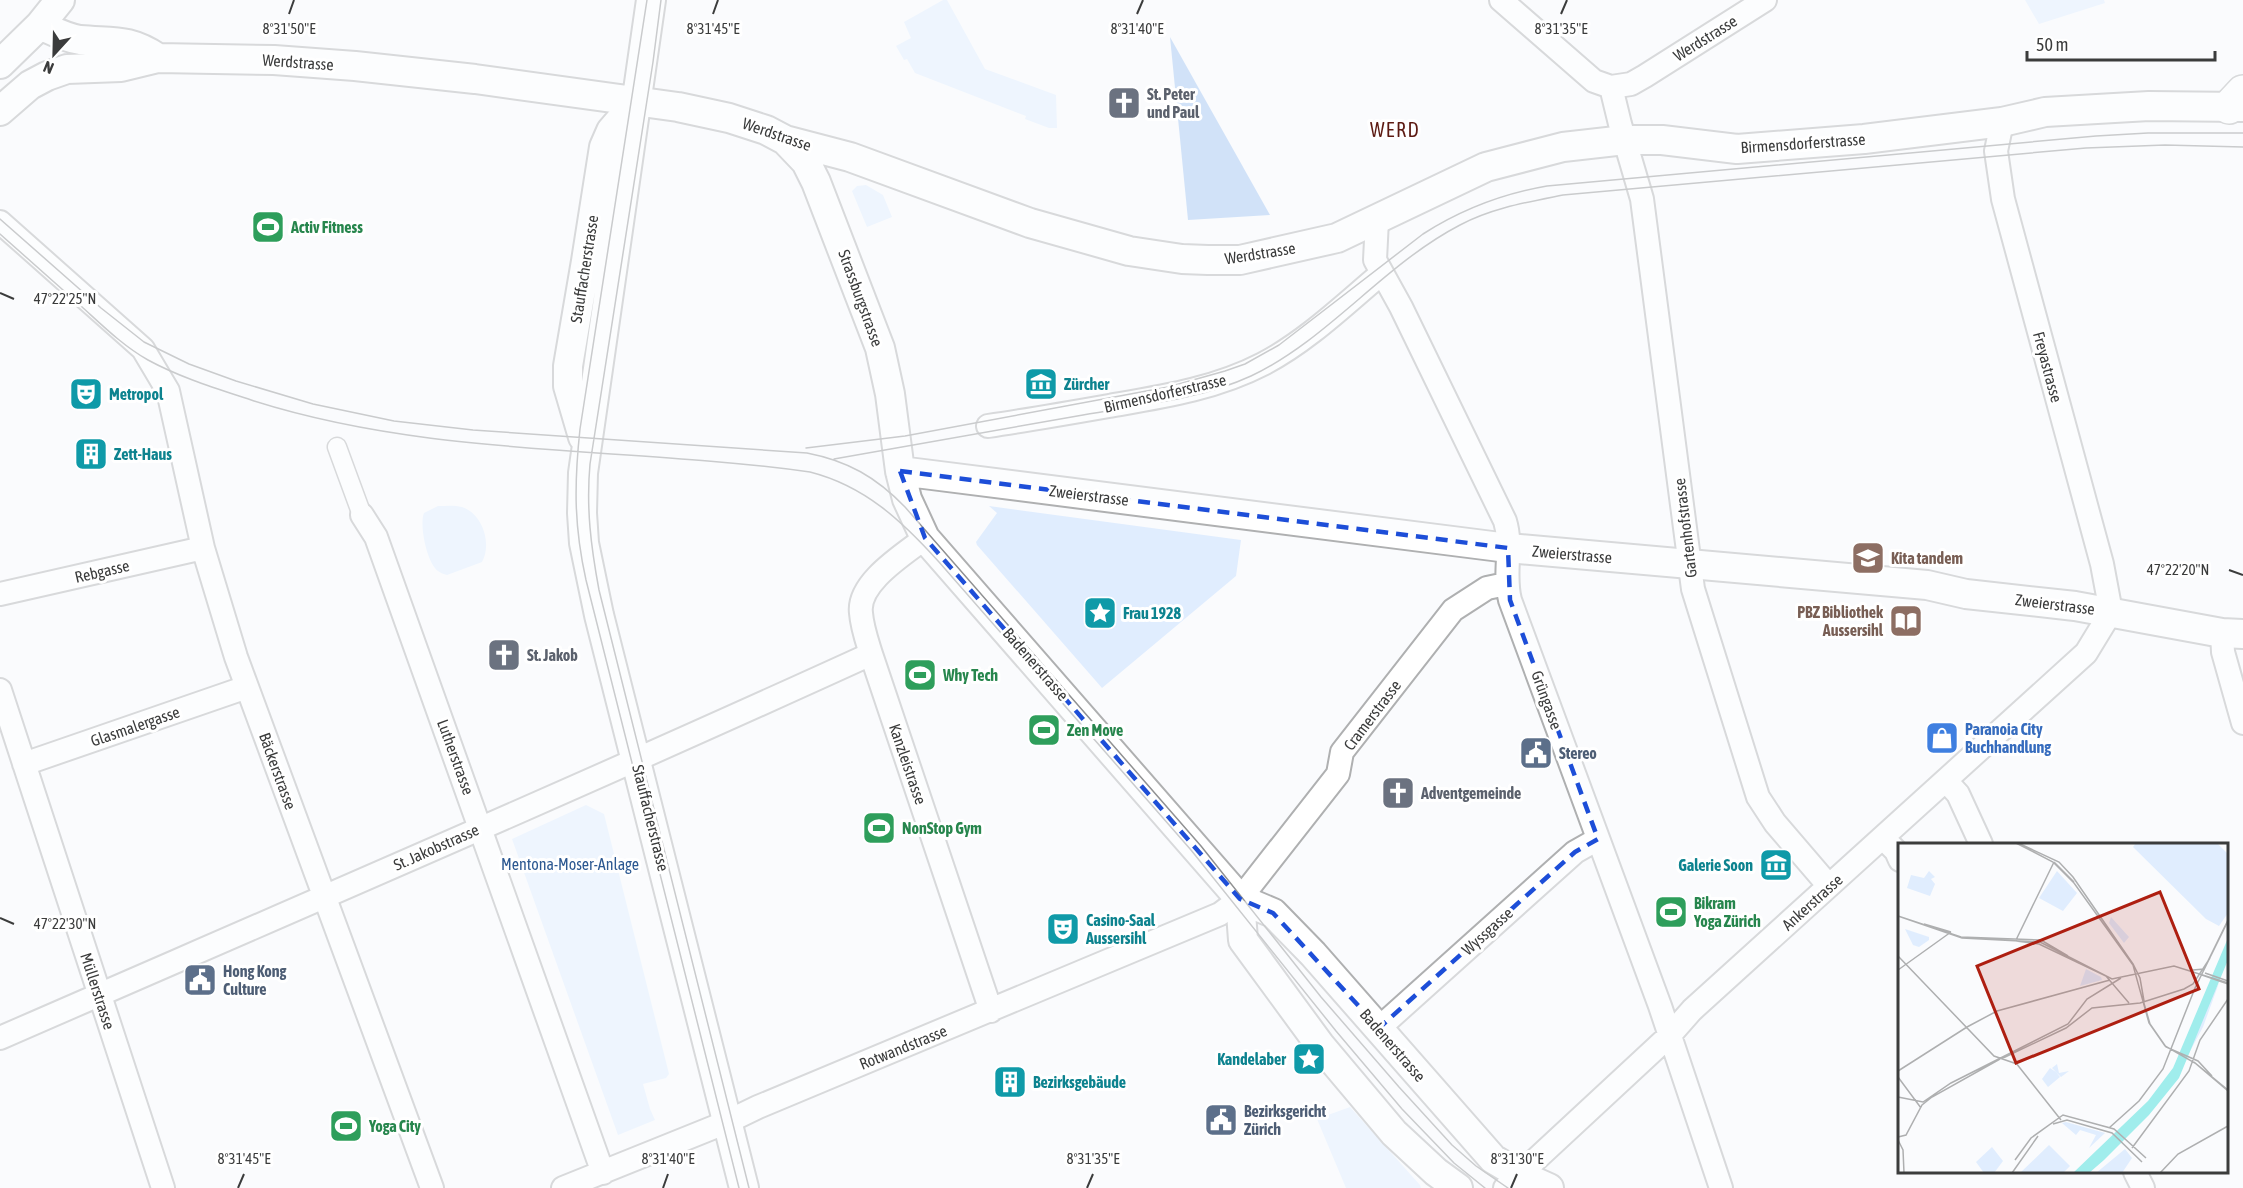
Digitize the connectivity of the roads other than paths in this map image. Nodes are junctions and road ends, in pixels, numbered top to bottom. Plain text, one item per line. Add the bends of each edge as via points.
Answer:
1 (60, 0) edge
2 (651, 0) edge
3 (1501, 0) edge
4 (1765, 0) edge
5 (40, 25) junction
6 (158, 58) junction
7 (0, 64) edge
8 (1611, 87) junction
9 (636, 102) junction
10 (2238, 102) edge
11 (0, 111) edge
12 (2002, 122) junction
13 (785, 140) junction
14 (1625, 140) junction
15 (1377, 220) junction
16 (0, 222) edge
17 (1382, 273) junction
18 (988, 426) dead end
19 (337, 447) dead end
20 (900, 471) junction
21 (362, 515) joint
22 (925, 538) junction
23 (203, 548) junction
24 (1508, 548) junction
25 (1690, 563) junction
26 (1506, 584) junction
27 (0, 594) edge
28 (2111, 612) junction
29 (2232, 633) edge
30 (871, 654) junction
31 (247, 687) junction
32 (0, 690) edge
33 (2243, 723) edge
34 (637, 761) junction
35 (24, 764) junction
36 (1946, 782) junction
37 (481, 827) junction
38 (1883, 838) junction
39 (1598, 839) junction
40 (1981, 843) edge
41 (1898, 857) edge
42 (1829, 886) junction
43 (324, 896) junction
44 (1240, 899) junction
45 (100, 995) junction
46 (991, 1011) junction
47 (1378, 1028) junction
48 (1670, 1035) junction
49 (0, 1038) edge
50 (727, 1122) junction
51 (603, 1173) junction
52 (2136, 1173) edge
53 (1513, 1182) edge
54 (163, 1188) edge
55 (432, 1188) edge
56 (563, 1188) edge
57 (744, 1188) edge
58 (1458, 1188) edge
59 (1549, 1188) edge
60 (1721, 1188) edge
61 (2143, 1188) edge

1 - 5 street
2 - 9 street, Stauffacherstrasse
3 - 8 street via 1594,81
4 - 8 street, Werdstrasse via 1631,84
5 - 6 street, Werdstrasse via 69,38 130,43
5 - 7 street
6 - 9 street, Werdstrasse via 355,66
6 - 11 street, Werdstrasse via 121,67 67,69 30,85
8 - 14 street, Gartenhofstrasse
9 - 13 street, Werdstrasse via 729,118
9 - 34 street, Stauffacherstrasse via 585,444 582,490 584,543
10 - 12 street, Birmensdorferstrasse via 2045,112
12 - 14 street, Birmensdorferstrasse via 1737,149
12 - 28 street, Freyastrasse via 1996,152 2003,199 2102,564
13 - 15 street, Werdstrasse via 850,156 1029,223 1129,250 1182,259 1240,260 1262,256 1337,238
13 - 20 street, Strassburgstrasse via 806,162 816,182 880,348
14 - 15 street, Birmensdorferstrasse via 1563,147 1486,167
14 - 25 street, Gartenhofstrasse via 1642,199
15 - 17 street, Grüngasse via 1375,260
16 - 23 street, Bäckerstrasse via 143,349 168,391
17 - 18 street, Birmensdorferstrasse via 1309,334 1235,377 1144,400
17 - 24 street, Grüngasse via 1505,521
19 - 21 street, Lutherstrasse
20 - 22 street, Badenerstrasse via 907,499
20 - 24 street, Zweierstrasse
21 - 37 street, Lutherstrasse via 376,537
22 - 30 street, Kanzleistrasse via 868,585 861,612
22 - 44 street, Badenerstrasse
23 - 27 street, Rebgasse
23 - 31 street, Bäckerstrasse
24 - 25 street, Zweierstrasse
24 - 26 street, Grüngasse
25 - 28 street, Zweierstrasse via 1927,585 1966,594
25 - 42 street, Gartenhofstrasse via 1693,589 1758,797
26 - 39 street, Grüngasse
26 - 44 street, Cramerstrasse via 1487,588 1453,610 1342,752 1338,774
28 - 29 street, Zweierstrasse
28 - 36 street, Ankerstrasse via 2086,653
29 - 33 street via 2223,652
30 - 34 street, St. Jakobstrasse
30 - 46 street, Kanzleistrasse
31 - 35 street, Glasmalergasse
31 - 43 street, Bäckerstrasse
32 - 35 street, Müllerstrasse
34 - 37 street, St. Jakobstrasse
34 - 50 street, Stauffacherstrasse
35 - 45 street, Müllerstrasse
36 - 38 street, Ankerstrasse
36 - 40 street via 1958,794
37 - 43 street, St. Jakobstrasse
37 - 51 street, Lutherstrasse
38 - 41 street
38 - 42 street, Ankerstrasse
39 - 47 street, Wyssgasse via 1575,852
39 - 48 street, Grüngasse
42 - 48 street, Ankerstrasse via 1692,1010
43 - 45 street, St. Jakobstrasse
43 - 55 street, Bäckerstrasse
44 - 46 street, Rotwandstrasse via 1209,919
44 - 47 street, Badenerstrasse via 1273,913
44 - 58 street via 1244,940 1320,1046 1394,1133
45 - 49 street, St. Jakobstrasse
45 - 54 street, Müllerstrasse
46 - 50 street, Rotwandstrasse
47 - 53 street, Badenerstrasse
48 - 53 street, Ankerstrasse
48 - 60 street, Grüngasse
50 - 51 street, Rotwandstrasse
50 - 57 street, Stauffacherstrasse
51 - 56 street, Rotwandstrasse
52 - 61 street
53 - 59 street, Badenerstrasse

